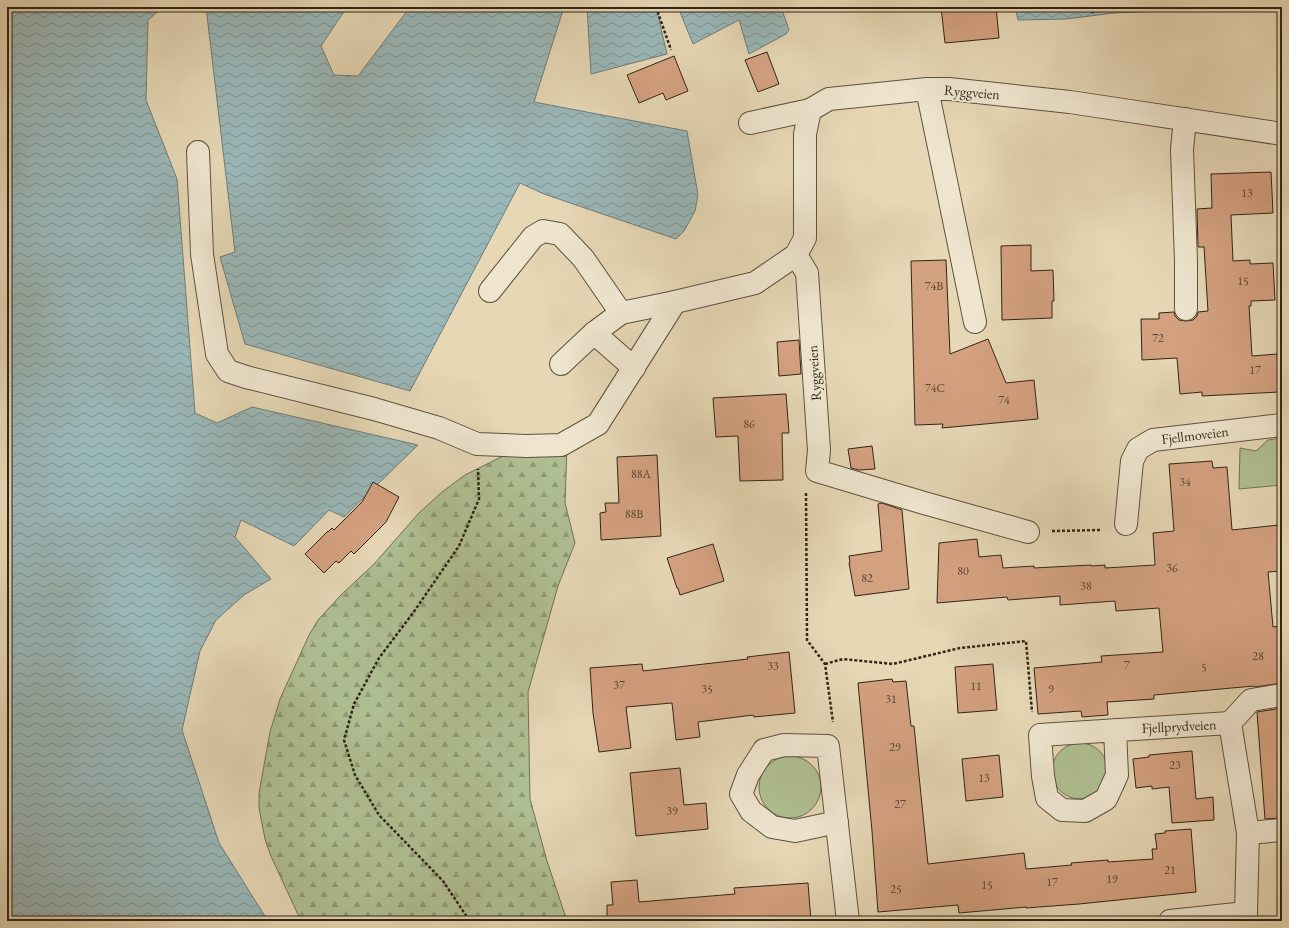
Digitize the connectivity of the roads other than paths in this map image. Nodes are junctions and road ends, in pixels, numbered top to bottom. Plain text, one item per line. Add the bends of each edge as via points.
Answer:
1 (927, 89) junction
2 (810, 110) junction
3 (1185, 119) junction
4 (750, 123) dead end
5 (1282, 134) edge
6 (198, 152) dead end
7 (796, 255) junction
8 (490, 290) dead end
9 (675, 302) junction
10 (1186, 309) dead end
11 (621, 313) junction
12 (975, 322) dead end
13 (594, 333) junction
14 (561, 364) dead end
15 (634, 368) junction
16 (1282, 425) edge
17 (1126, 524) road end
18 (1028, 532) road end
19 (1282, 694) edge
20 (1230, 723) junction
21 (1115, 730) junction
22 (837, 822) junction
23 (1282, 830) edge
24 (1248, 832) junction
25 (1247, 917) edge
26 (848, 921) edge
27 (1170, 921) edge

1 - 2 street, Ryggveien via 828,99
1 - 3 street, Ryggveien via 1070,102
1 - 12 street
2 - 4 street, Ryggveien
2 - 7 street via 805,134 805,238
3 - 5 street, Ryggveien
3 - 10 street via 1182,149
6 - 15 street via 202,254 217,354 228,371 439,428 477,444 526,446 561,445 598,424
7 - 9 street via 755,283
7 - 18 street, Ryggveien via 807,274 819,450 817,471
8 - 11 street via 534,237 543,231 549,232 560,234 583,258
9 - 11 street
9 - 15 street
11 - 13 street
13 - 14 street
13 - 15 street
16 - 17 street, Fjellmoveien via 1154,440 1138,449 1132,462
19 - 20 street via 1251,700
20 - 21 street, Fjellprydveien
20 - 24 street, Fjellprydveien
21 - 21 street, Fjellprydveien via 1040,735 1047,798 1062,810 1084,811 1106,799 1117,775
22 - 22 street via 795,831 772,827 751,811 741,794 748,775 764,750 784,745 828,746
22 - 26 street
23 - 24 street
24 - 25 street, Fjellprydveien
25 - 27 street, Fjellprydveien

